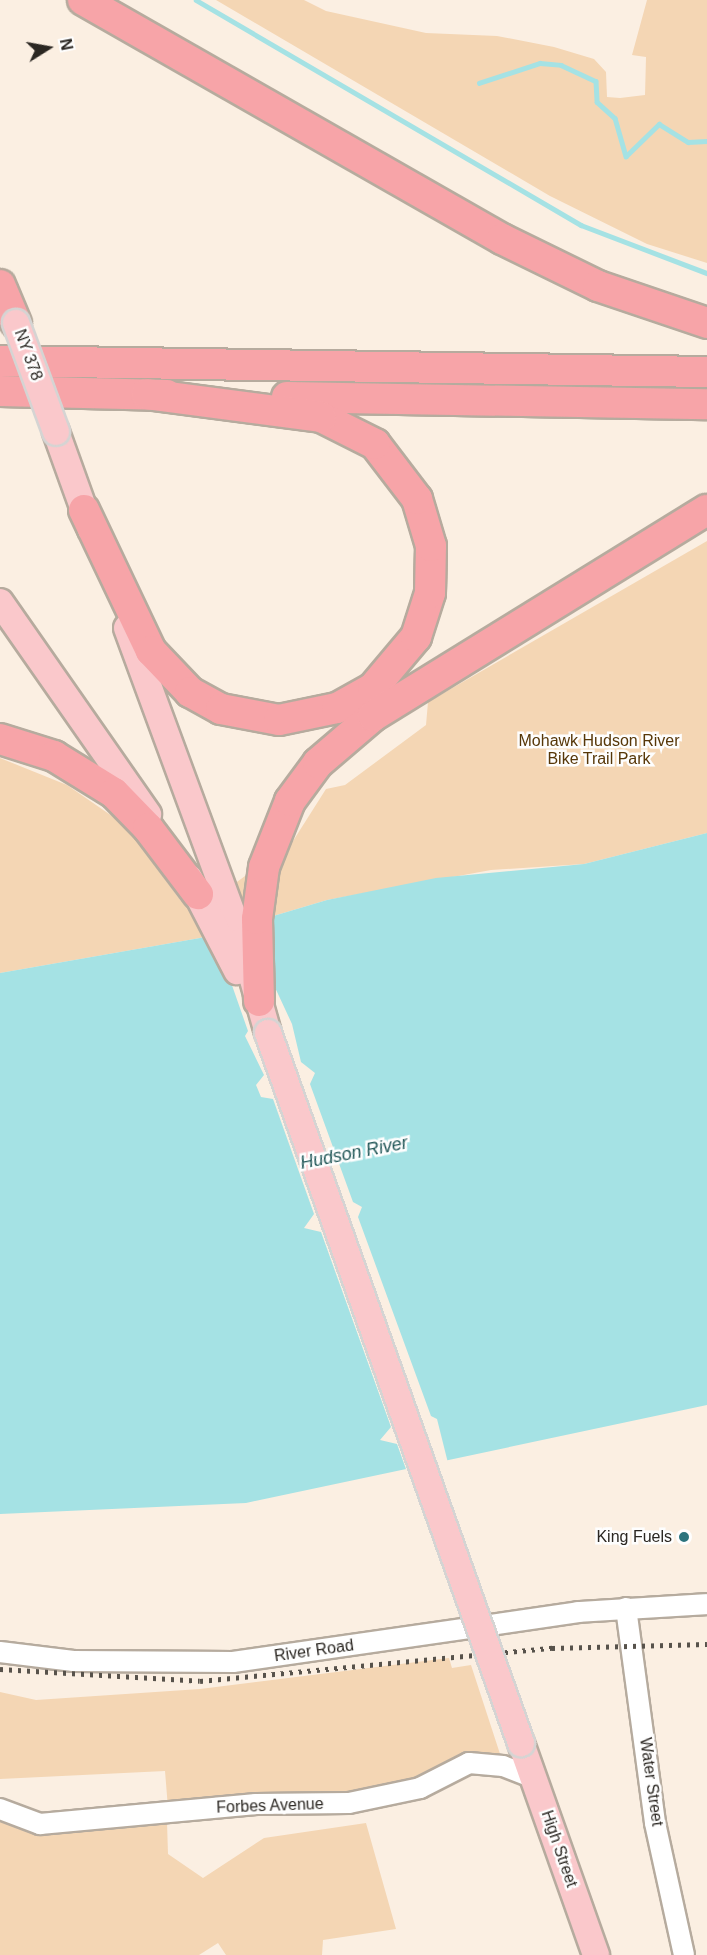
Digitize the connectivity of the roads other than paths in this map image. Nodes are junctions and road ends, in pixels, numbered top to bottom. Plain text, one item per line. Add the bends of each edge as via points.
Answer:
1 (82, 0) edge
2 (0, 279) edge
3 (0, 285) edge
4 (16, 323) junction
5 (707, 323) edge
6 (0, 361) edge
7 (707, 372) edge
8 (0, 392) edge
9 (147, 394) junction
10 (707, 404) edge
11 (84, 510) junction
12 (707, 510) edge
13 (0, 602) edge
14 (0, 739) edge
15 (166, 845) junction
16 (198, 894) joint
17 (260, 1001) junction
18 (268, 1033) junction
19 (707, 1604) edge
20 (626, 1608) junction
21 (0, 1652) edge
22 (534, 1778) junction
23 (0, 1809) edge
24 (596, 1955) edge
25 (684, 1955) edge

1 - 5 highway via 502,239 597,286
2 - 4 main road, NY 378 / NY 378
3 - 4 highway
4 - 11 main road, NY 378 / NY 378, bridge
6 - 7 highway
8 - 9 highway
9 - 10 highway
9 - 11 highway via 321,417 375,444 417,499 431,546 430,593 416,637 381,681 338,708 279,720 221,709 189,692 151,651
11 - 17 main road, NY 378
12 - 17 highway via 372,716 334,746 290,801 271,843 260,892
13 - 15 main road
14 - 15 highway via 54,756 96,780
15 - 16 highway
16 - 18 main road, NY 378
17 - 18 main road, NY 378
18 - 22 main road, High Street / NY 378, bridge
19 - 20 street, River Road
20 - 21 street, River Road via 233,1662 73,1661
20 - 25 street, Water Street via 655,1823
22 - 23 street, Forbes Avenue via 469,1762 420,1788 349,1803 256,1804 40,1824
22 - 24 main road, High Street / NY 378

